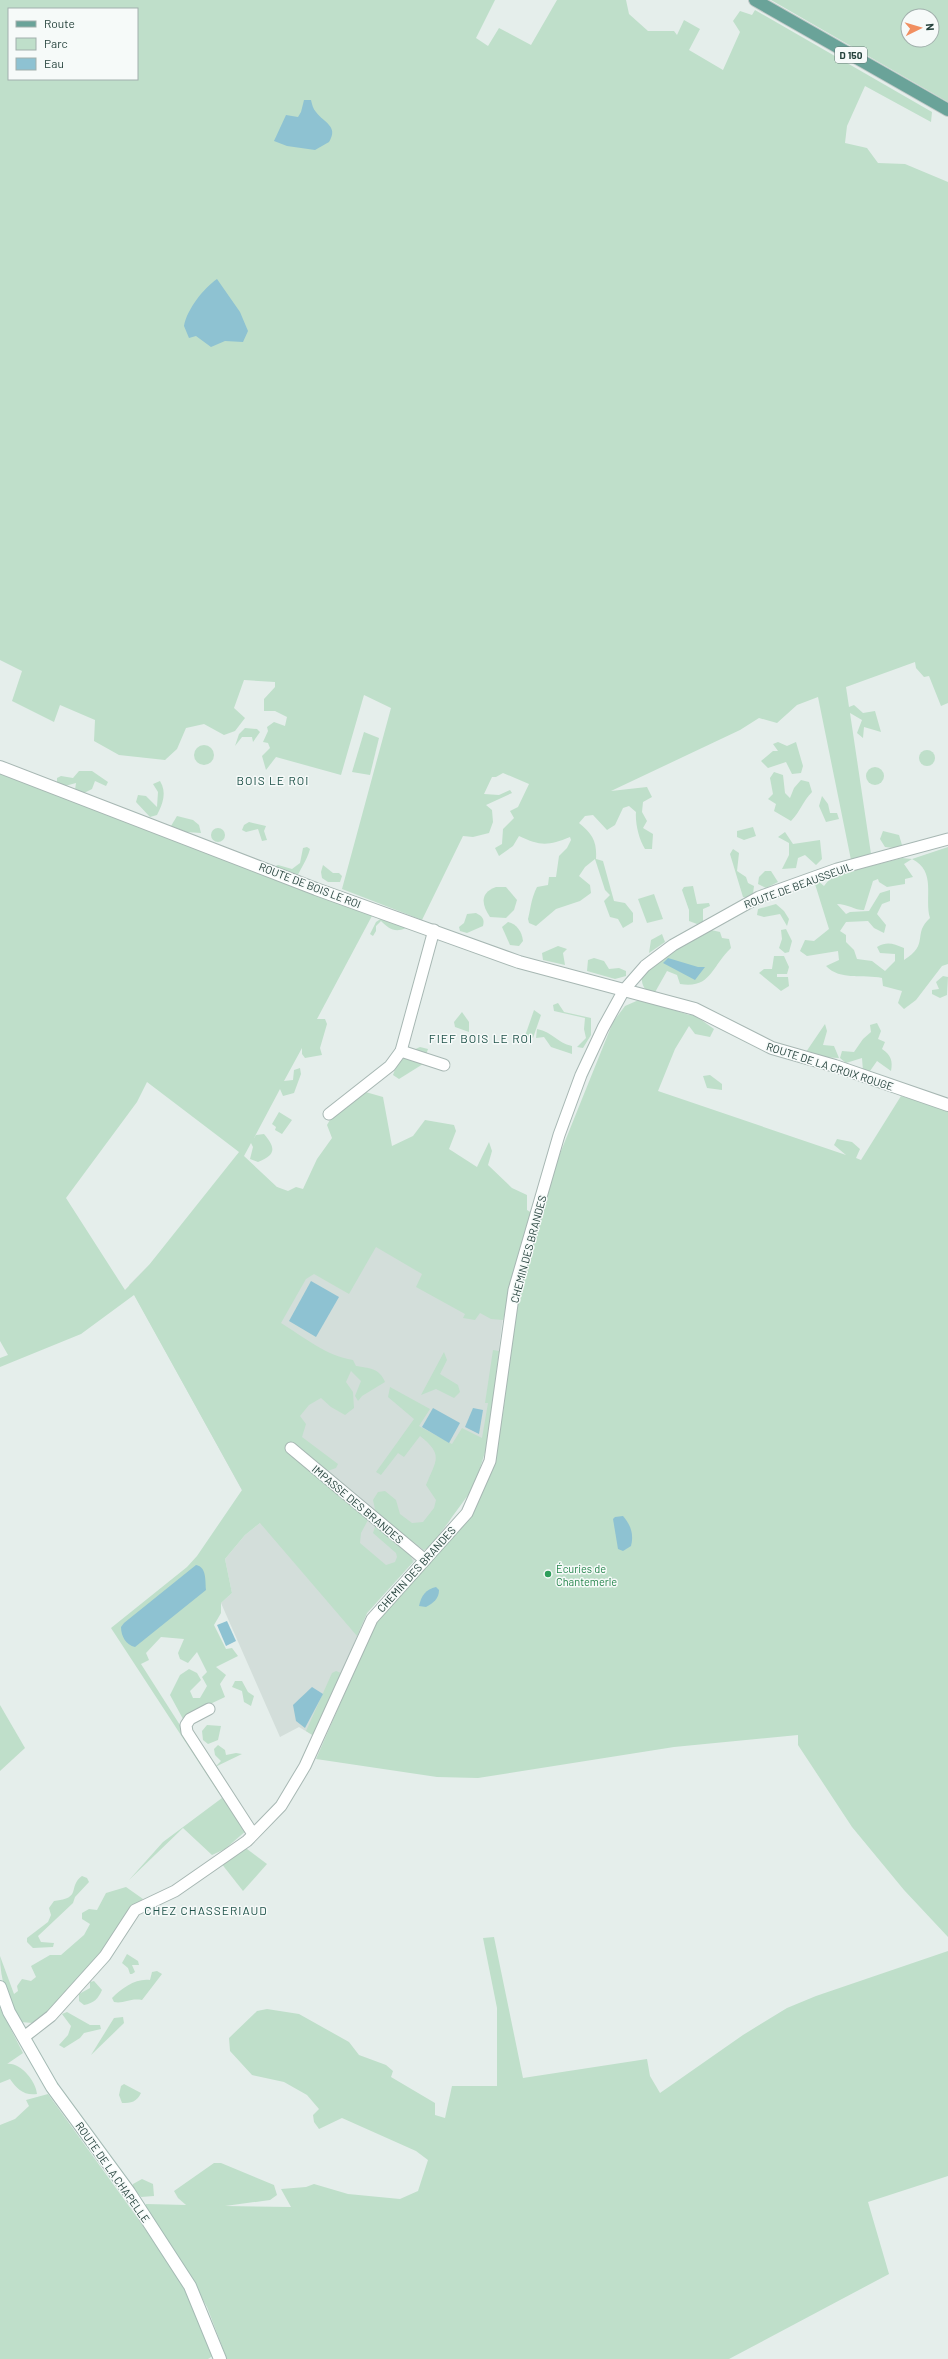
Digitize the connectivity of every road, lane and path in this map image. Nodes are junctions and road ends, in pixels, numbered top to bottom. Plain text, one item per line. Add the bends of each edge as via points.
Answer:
1 (755, 0) edge
2 (948, 110) edge
3 (0, 767) edge
4 (948, 839) edge
5 (434, 930) junction
6 (624, 990) junction
7 (401, 1051) junction
8 (444, 1065) dead end
9 (948, 1105) edge
10 (329, 1114) dead end
11 (291, 1448) dead end
12 (425, 1560) junction
13 (209, 1709) dead end
14 (253, 1834) junction
15 (0, 1987) edge
16 (24, 2037) junction
17 (220, 2359) edge

1 - 2 main road, D 150
3 - 5 street, ROUTE DE BOIS LE ROI via 316,889
4 - 6 street, ROUTE DE BEAUSSEUIL via 837,869 759,897 673,946 644,966
5 - 6 street, ROUTE DE BOIS LE ROI via 519,962
5 - 7 street
6 - 9 street, ROUTE DE LA CROIX ROUGE via 695,1009 772,1048 835,1066
6 - 12 street, CHEMIN DES BRANDES via 581,1075 562,1127 514,1290 490,1461 467,1513
7 - 8 street
7 - 10 street via 390,1066
11 - 12 street, IMPASSE DES BRANDES
12 - 14 street, CHEMIN DES BRANDES via 372,1620 305,1766 281,1806
13 - 14 street via 190,1718 186,1725 187,1732
14 - 16 street, CHEMIN DES BRANDES via 175,1891 136,1910 105,1956 50,2016
15 - 16 street, ROUTE DE LA CHAPELLE via 9,2012
16 - 17 street, ROUTE DE LA CHAPELLE via 52,2086 129,2192 190,2286

